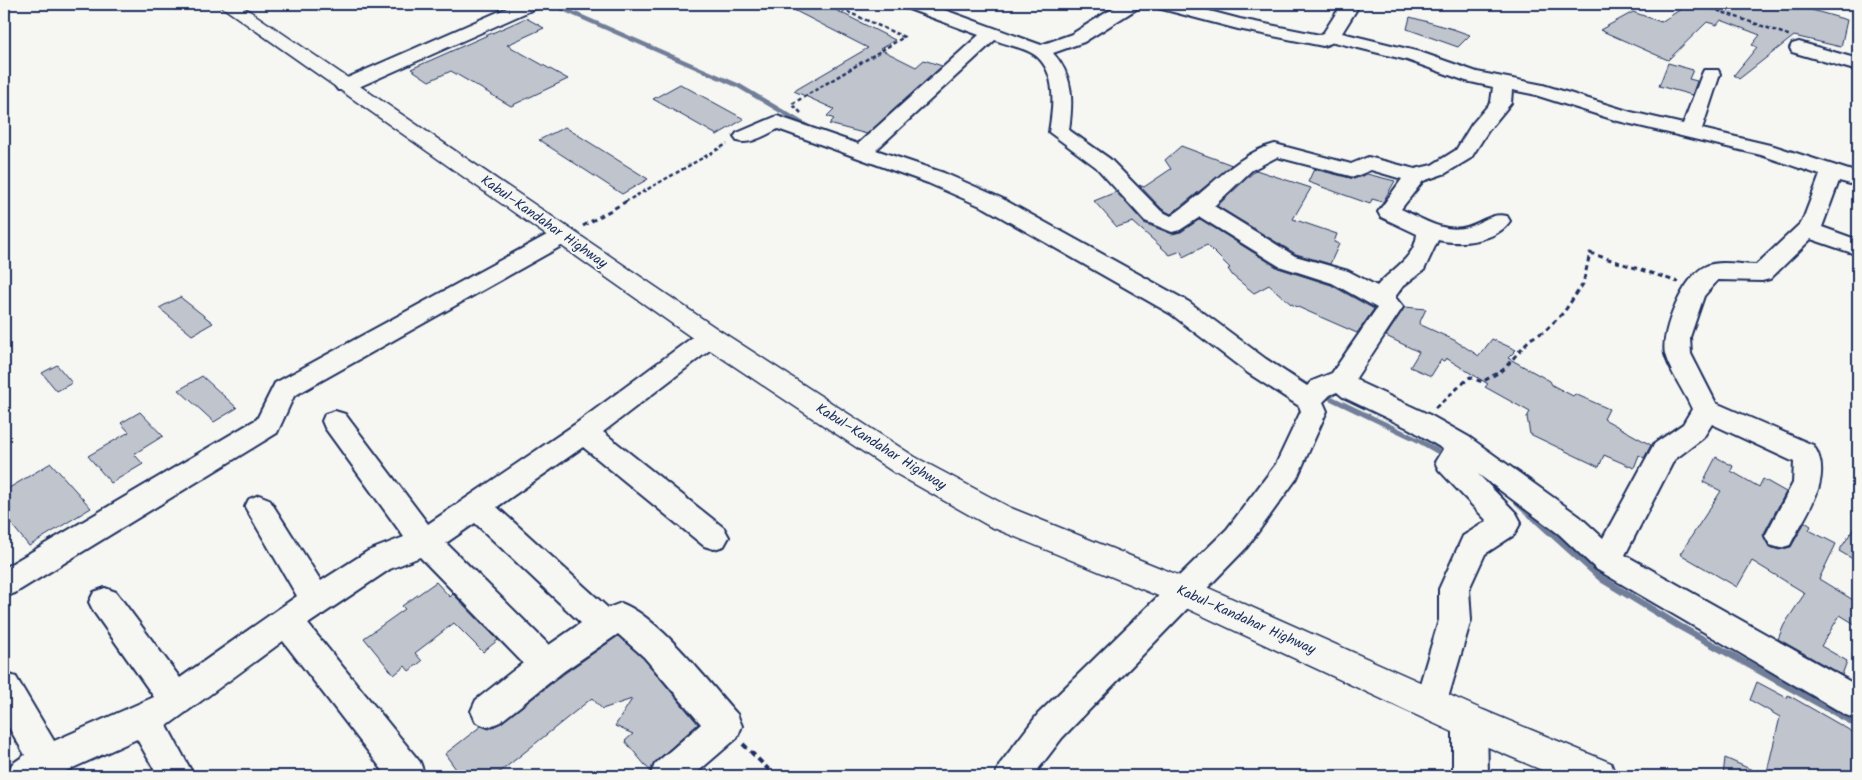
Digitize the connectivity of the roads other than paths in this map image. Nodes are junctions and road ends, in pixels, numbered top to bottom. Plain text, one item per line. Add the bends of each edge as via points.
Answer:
1 (227, 4) edge
2 (530, 4) edge
3 (912, 4) edge
4 (1132, 4) edge
5 (1164, 4) edge
6 (1352, 4) edge
7 (992, 33) junction
8 (1331, 36) junction
9 (1799, 48) road end
10 (1041, 50) junction
11 (1858, 65) edge
12 (1711, 74) dead end
13 (1503, 84) junction
14 (345, 86) junction
15 (1691, 131) junction
16 (744, 137) road end
17 (865, 149) junction
18 (1832, 172) junction
19 (1415, 176) junction
20 (1858, 180) edge
21 (1200, 207) junction
22 (1499, 221) dead end
23 (1807, 229) junction
24 (1428, 231) junction
25 (564, 235) junction
26 (1858, 248) edge
27 (1381, 298) junction
28 (710, 337) junction
29 (1341, 380) junction
30 (1309, 400) junction
31 (1706, 410) junction
32 (335, 421) dead end
33 (584, 432) junction
34 (1454, 454) junction
35 (259, 507) dead end
36 (478, 507) junction
37 (714, 536) dead end
38 (1780, 536) dead end
39 (425, 542) junction
40 (1607, 560) junction
41 (6, 577) edge
42 (1184, 592) junction
43 (317, 601) junction
44 (106, 602) dead end
45 (286, 621) junction
46 (605, 625) junction
47 (546, 665) junction
48 (4, 688) edge
49 (176, 700) junction
50 (1431, 704) junction
51 (1858, 704) edge
52 (488, 711) dead end
53 (144, 719) junction
54 (1470, 722) junction
55 (36, 769) edge
56 (176, 776) edge
57 (404, 776) edge
58 (667, 776) edge
59 (1012, 776) edge
60 (1471, 776) edge
61 (1598, 776) edge

1 - 14 main road, Kabul–Kandahar Highway
2 - 14 street
3 - 7 street
4 - 10 street via 1078,38
5 - 8 street via 1247,26 1322,40
6 - 8 street
7 - 10 street
7 - 17 street
8 - 13 street via 1413,56
9 - 11 street
10 - 21 street via 1061,77 1064,101 1059,132 1103,162 1160,221 1172,225
12 - 15 street
13 - 15 street via 1536,89 1625,117
13 - 19 street via 1501,102 1479,128 1464,154 1439,169
14 - 25 main road, Kabul–Kandahar Highway
15 - 18 street via 1767,150
16 - 17 street via 777,122
17 - 30 street via 993,203 1097,260 1180,308 1257,366
18 - 20 street
18 - 23 street via 1812,225
19 - 21 street via 1368,163 1354,171 1275,150 1245,166
19 - 24 street via 1389,212
21 - 27 street via 1287,261 1340,277
22 - 24 street via 1474,235 1454,237
23 - 26 street
23 - 31 street via 1762,273 1712,272 1693,293 1677,337 1678,354
24 - 27 street via 1416,264
25 - 28 main road, Kabul–Kandahar Highway
25 - 41 street via 284,390 267,426
27 - 29 street via 1391,308
28 - 33 street
28 - 42 main road, Kabul–Kandahar Highway via 905,466 1000,517
29 - 30 street via 1320,388
29 - 34 street via 1352,390 1420,422
30 - 42 street via 1314,411 1287,470 1237,538
31 - 38 street via 1803,453 1808,460 1807,483
31 - 40 street via 1693,431 1664,452
32 - 39 street
33 - 36 street
33 - 37 street
34 - 40 street via 1569,525
34 - 50 street via 1506,522 1474,545 1454,589 1455,620
35 - 43 street
36 - 39 street
36 - 46 street
39 - 43 street via 379,560
39 - 47 street
40 - 51 street
42 - 50 main road, Kabul–Kandahar Highway
42 - 59 street via 1050,726
43 - 45 street
44 - 49 street
45 - 49 street
45 - 57 street via 408,774
46 - 47 street
46 - 58 street via 621,617 655,647 725,726
47 - 52 street
48 - 55 street
49 - 53 street
50 - 54 main road, Kabul–Kandahar Highway
53 - 55 street
53 - 56 street
54 - 60 street
54 - 61 main road, Kabul–Kandahar Highway

